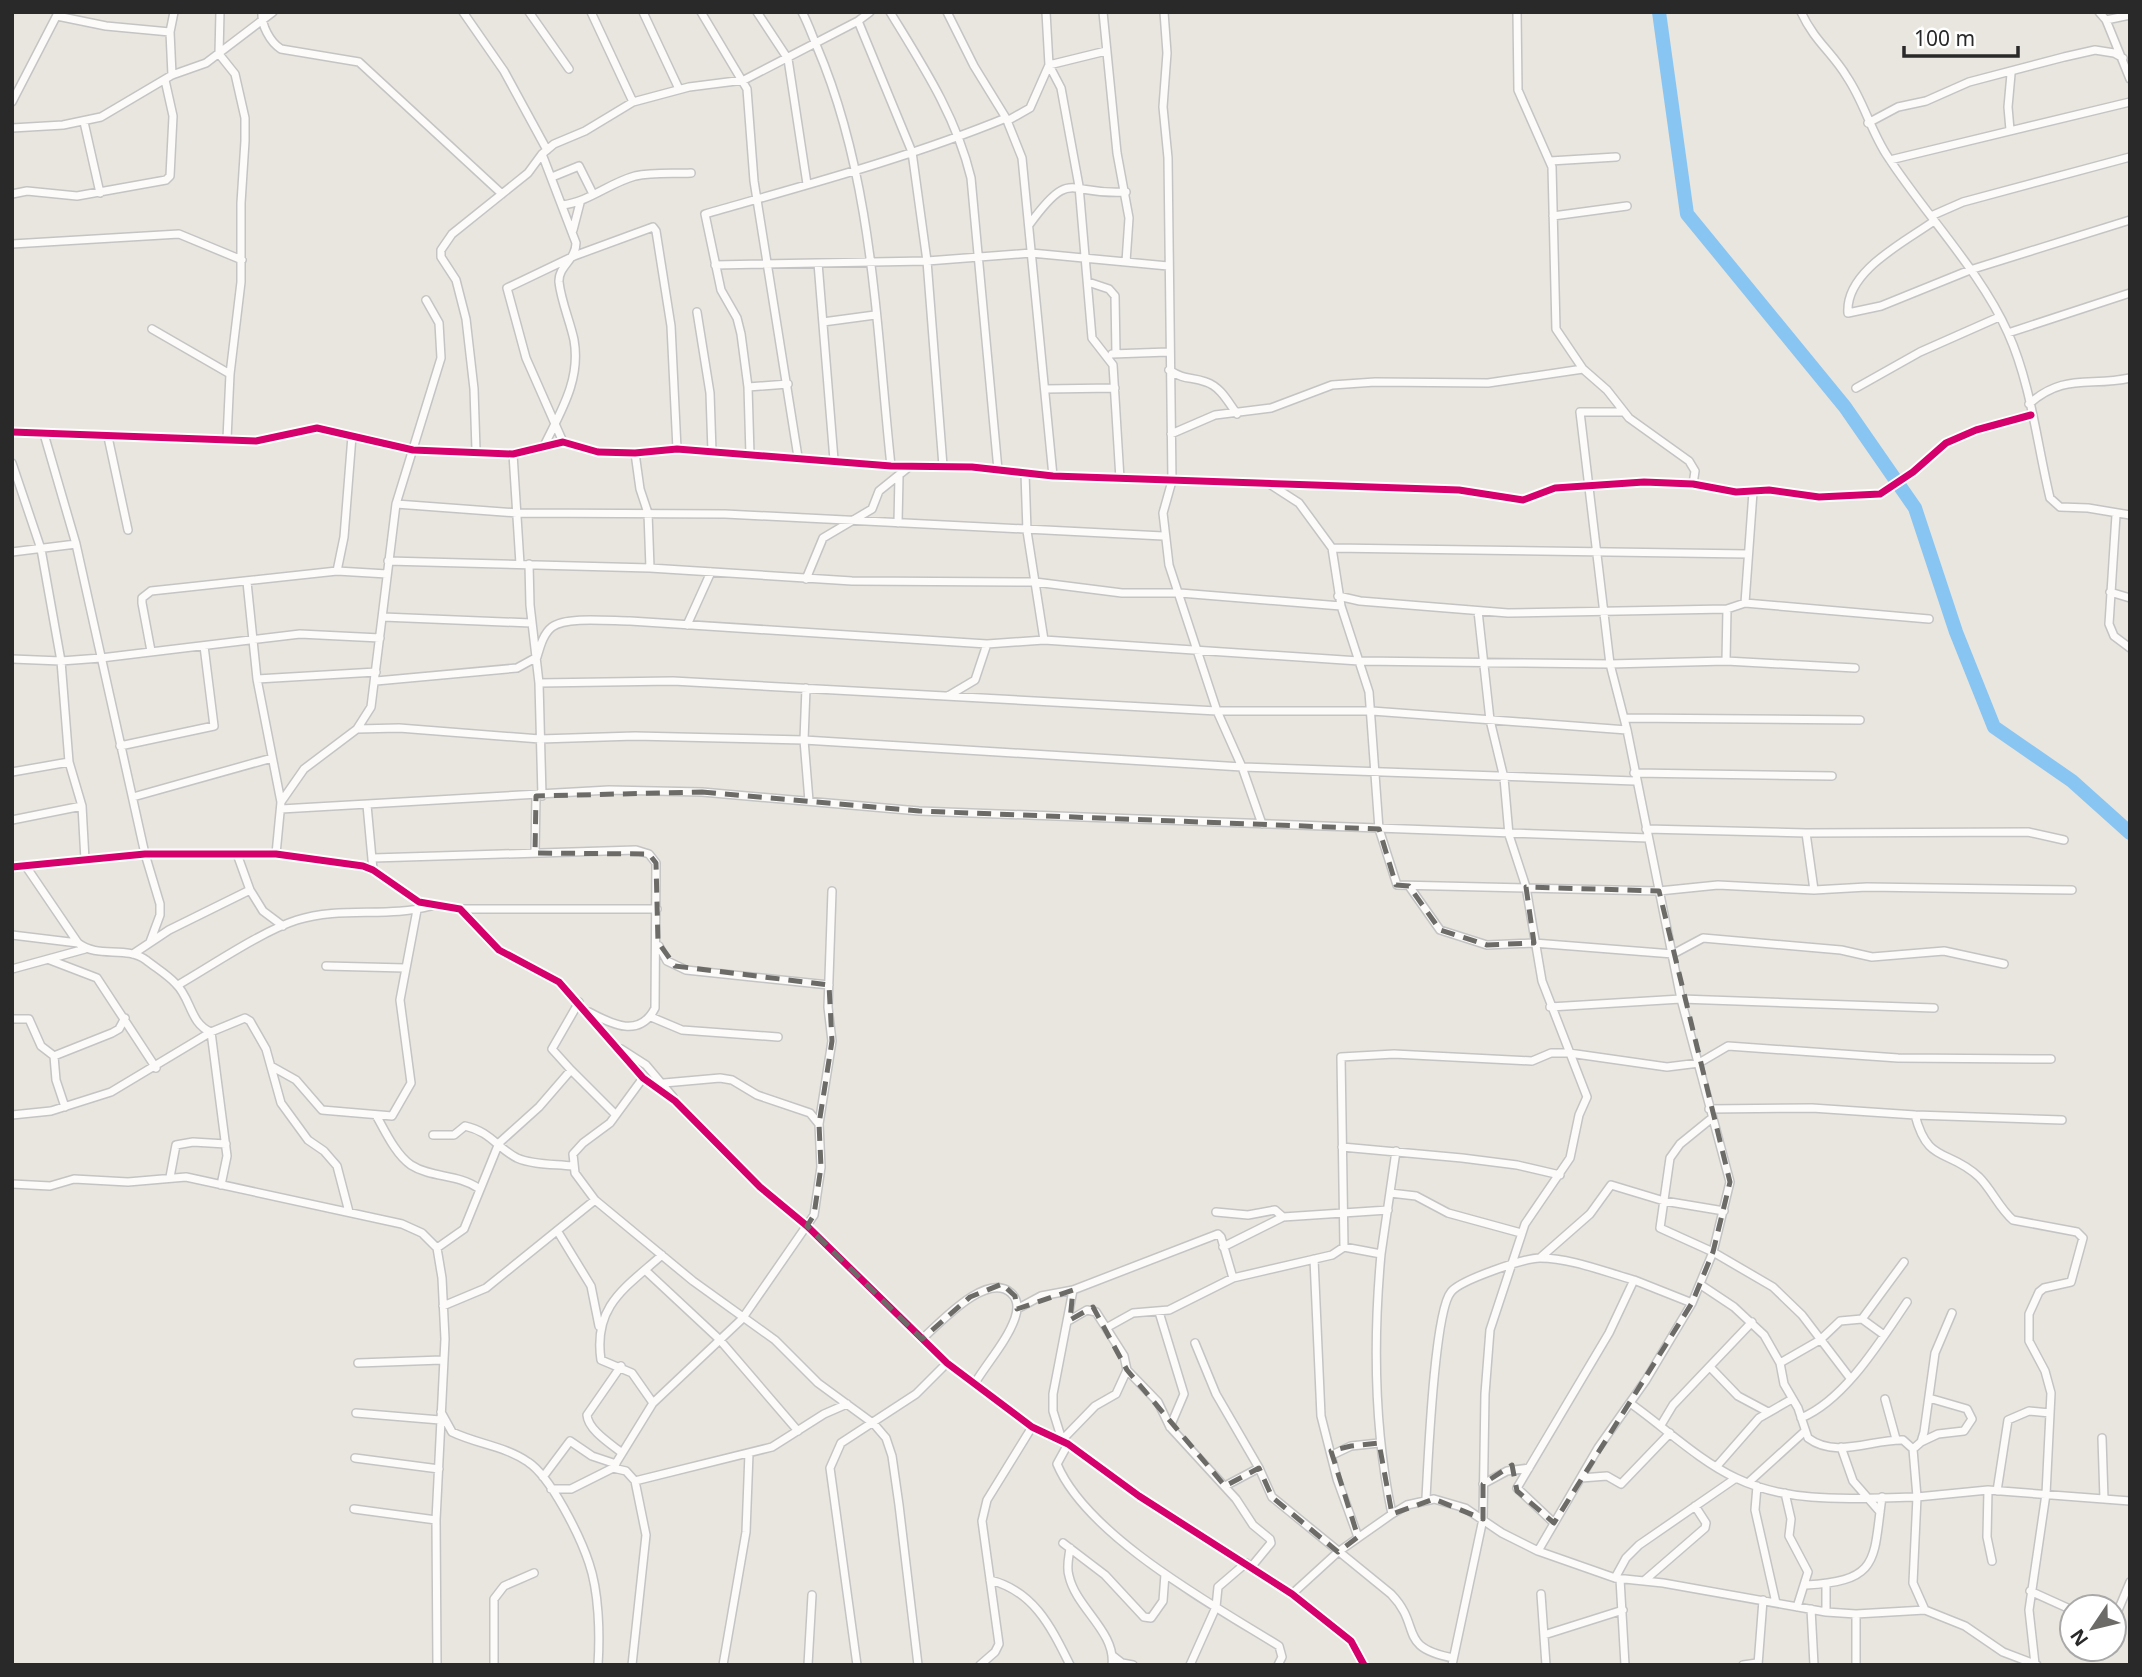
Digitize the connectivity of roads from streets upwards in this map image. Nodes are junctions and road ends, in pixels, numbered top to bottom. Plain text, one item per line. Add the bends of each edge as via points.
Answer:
1 (174, 12) edge
2 (220, 12) edge
3 (274, 12) edge
4 (463, 12) edge
5 (529, 12) edge
6 (591, 12) edge
7 (643, 12) edge
8 (757, 12) edge
9 (802, 12) edge
10 (890, 12) edge
11 (947, 12) edge
12 (1046, 12) edge
13 (1103, 12) edge
14 (1164, 12) edge
15 (1517, 12) edge
16 (1801, 12) edge
17 (2099, 12) edge
18 (704, 13) edge
19 (58, 14) edge
20 (863, 15) edge
21 (2130, 15) edge
22 (261, 16) edge
23 (2106, 20) junction
24 (170, 32) junction
25 (816, 44) junction
26 (1106, 51) junction
27 (219, 54) junction
28 (2123, 58) junction
29 (788, 59) junction
30 (1049, 65) junction
31 (569, 69) dead end
32 (2011, 74) junction
33 (168, 78) junction
34 (2130, 79) edge
35 (744, 80) junction
36 (679, 89) junction
37 (12, 102) edge
38 (633, 102) junction
39 (2130, 102) edge
40 (1007, 120) junction
41 (84, 122) junction
42 (1868, 123) junction
43 (12, 128) edge
44 (2010, 130) junction
45 (960, 137) junction
46 (544, 152) junction
47 (912, 152) junction
48 (1616, 157) dead end
49 (2130, 157) edge
50 (1890, 160) junction
51 (1550, 162) junction
52 (856, 170) junction
53 (691, 173) dead end
54 (552, 177) junction
55 (807, 184) junction
56 (1079, 186) junction
57 (1126, 192) junction
58 (100, 193) junction
59 (12, 194) edge
60 (502, 194) junction
61 (593, 194) junction
62 (757, 199) junction
63 (580, 203) junction
64 (562, 205) junction
65 (1627, 206) dead end
66 (1553, 216) junction
67 (1932, 219) junction
68 (2130, 220) edge
69 (1029, 225) junction
70 (572, 231) junction
71 (12, 244) edge
72 (1031, 253) junction
73 (574, 256) junction
74 (981, 258) junction
75 (1085, 258) junction
76 (242, 260) junction
77 (927, 261) junction
78 (1126, 262) junction
79 (818, 263) junction
80 (870, 263) junction
81 (715, 265) junction
82 (766, 265) junction
83 (1168, 266) junction
84 (1970, 270) junction
85 (1088, 282) junction
86 (2130, 293) edge
87 (426, 300) dead end
88 (697, 312) dead end
89 (875, 315) junction
90 (1999, 317) junction
91 (823, 322) junction
92 (152, 330) dead end
93 (2008, 333) junction
94 (1168, 352) junction
95 (1104, 353) junction
96 (1115, 354) junction
97 (1583, 369) junction
98 (1169, 370) junction
99 (230, 374) junction
100 (2130, 378) edge
101 (1183, 379) junction
102 (788, 384) junction
103 (748, 387) junction
104 (1045, 388) junction
105 (1115, 388) junction
106 (1170, 388) junction
107 (1856, 388) dead end
108 (2029, 404) junction
109 (1624, 412) junction
110 (1237, 414) junction
111 (2031, 415) junction
112 (555, 422) junction
113 (12, 432) edge
114 (44, 434) junction
115 (1171, 434) junction
116 (352, 436) junction
117 (108, 437) junction
118 (227, 439) junction
119 (563, 442) junction
120 (545, 444) junction
121 (677, 449) junction
122 (413, 450) junction
123 (476, 450) junction
124 (712, 452) junction
125 (635, 453) junction
126 (513, 454) junction
127 (750, 455) junction
128 (798, 457) junction
129 (834, 460) junction
130 (12, 464) edge
131 (891, 466) junction
132 (910, 466) junction
133 (943, 466) junction
134 (998, 470) junction
135 (1025, 473) junction
136 (899, 476) junction
137 (1053, 476) junction
138 (1120, 478) junction
139 (1172, 481) junction
140 (1270, 484) junction
141 (1693, 484) junction
142 (1587, 485) junction
143 (1753, 492) junction
144 (396, 504) junction
145 (517, 513) junction
146 (648, 513) junction
147 (2130, 514) edge
148 (2116, 515) junction
149 (850, 519) junction
150 (898, 523) junction
151 (128, 530) dead end
152 (1027, 531) junction
153 (1163, 536) junction
154 (76, 544) junction
155 (1332, 548) junction
156 (41, 549) junction
157 (12, 552) edge
158 (1597, 553) junction
159 (1748, 554) junction
160 (388, 561) junction
161 (520, 564) junction
162 (529, 564) junction
163 (650, 568) junction
164 (337, 571) junction
165 (711, 572) junction
166 (387, 574) junction
167 (806, 579) junction
168 (247, 582) junction
169 (1035, 582) junction
170 (2110, 592) junction
171 (1180, 593) junction
172 (1338, 596) junction
173 (2130, 597) edge
174 (1745, 603) junction
175 (1340, 606) junction
176 (1727, 609) junction
177 (1478, 611) junction
178 (1603, 611) junction
179 (383, 617) junction
180 (1929, 619) dead end
181 (531, 623) junction
182 (687, 625) junction
183 (380, 638) junction
184 (253, 639) junction
185 (1044, 640) junction
186 (987, 644) junction
187 (204, 646) junction
188 (2130, 648) edge
189 (1198, 649) junction
190 (151, 651) junction
191 (537, 657) junction
192 (101, 658) junction
193 (12, 659) edge
194 (61, 661) junction
195 (1359, 661) junction
196 (1726, 661) junction
197 (1482, 663) junction
198 (1609, 664) junction
199 (1855, 668) dead end
200 (376, 672) junction
201 (257, 679) junction
202 (376, 681) junction
203 (539, 683) junction
204 (806, 688) junction
205 (948, 696) junction
206 (1217, 711) junction
207 (1372, 711) junction
208 (1624, 718) junction
209 (1490, 720) junction
210 (1860, 720) dead end
211 (357, 729) junction
212 (1627, 730) junction
213 (540, 738) junction
214 (804, 740) junction
215 (120, 746) junction
216 (272, 758) junction
217 (69, 762) junction
218 (1242, 767) junction
219 (12, 772) edge
220 (1376, 772) junction
221 (1832, 776) dead end
222 (1635, 777) junction
223 (1504, 779) junction
224 (539, 796) junction
225 (133, 797) junction
226 (809, 801) junction
227 (281, 805) junction
228 (367, 805) junction
229 (82, 806) junction
230 (12, 820) edge
231 (1262, 824) junction
232 (1379, 829) junction
233 (1646, 829) junction
234 (1806, 833) junction
235 (1509, 835) junction
236 (1648, 838) junction
237 (2064, 840) dead end
238 (145, 853) junction
239 (535, 853) junction
240 (237, 854) junction
241 (276, 854) junction
242 (373, 858) junction
243 (85, 860) junction
244 (25, 865) junction
245 (12, 867) edge
246 (373, 870) junction
247 (1409, 886) junction
248 (1526, 887) junction
249 (250, 890) junction
250 (1814, 890) junction
251 (2072, 890) dead end
252 (832, 891) dead end
253 (1659, 891) junction
254 (431, 906) junction
255 (460, 909) junction
256 (657, 909) junction
257 (417, 910) junction
258 (283, 926) junction
259 (12, 935) edge
260 (149, 942) junction
261 (657, 942) junction
262 (1534, 943) junction
263 (82, 946) junction
264 (133, 954) junction
265 (1674, 954) junction
266 (50, 960) junction
267 (2004, 964) dead end
268 (326, 966) dead end
269 (405, 968) junction
270 (12, 970) edge
271 (178, 985) junction
272 (829, 985) junction
273 (1681, 999) junction
274 (579, 1002) junction
275 (1550, 1007) junction
276 (1934, 1008) dead end
277 (586, 1010) junction
278 (651, 1017) junction
279 (12, 1018) edge
280 (125, 1018) junction
281 (211, 1032) junction
282 (778, 1037) dead end
283 (616, 1047) junction
284 (1569, 1053) junction
285 (54, 1056) junction
286 (2052, 1059) dead end
287 (1699, 1063) junction
288 (271, 1066) junction
289 (156, 1068) junction
290 (571, 1070) junction
291 (643, 1078) junction
292 (664, 1083) junction
293 (675, 1101) junction
294 (65, 1107) junction
295 (1709, 1108) junction
296 (615, 1114) junction
297 (12, 1115) edge
298 (376, 1115) junction
299 (1916, 1115) junction
300 (1712, 1118) junction
301 (2062, 1120) dead end
302 (819, 1125) junction
303 (433, 1135) dead end
304 (499, 1143) junction
305 (226, 1144) junction
306 (1342, 1147) junction
307 (1396, 1150) junction
308 (572, 1166) junction
309 (1560, 1175) junction
310 (170, 1177) junction
311 (12, 1184) edge
312 (221, 1185) junction
313 (478, 1188) junction
314 (1390, 1193) junction
315 (595, 1200) junction
316 (1664, 1201) junction
317 (1388, 1210) junction
318 (1724, 1211) junction
319 (349, 1212) junction
320 (1216, 1212) dead end
321 (1344, 1213) junction
322 (1283, 1217) junction
323 (807, 1226) junction
324 (558, 1232) junction
325 (1521, 1233) junction
326 (1223, 1247) junction
327 (1344, 1247) junction
328 (437, 1248) junction
329 (1713, 1252) junction
330 (1381, 1254) junction
331 (662, 1255) junction
332 (1541, 1258) junction
333 (1314, 1259) junction
334 (1904, 1262) dead end
335 (1511, 1263) junction
336 (645, 1270) junction
337 (1233, 1278) junction
338 (1634, 1280) junction
339 (1701, 1285) junction
340 (1073, 1290) junction
341 (1907, 1302) dead end
342 (1692, 1303) junction
343 (443, 1306) junction
344 (1017, 1309) junction
345 (1158, 1312) junction
346 (1952, 1313) dead end
347 (741, 1319) junction
348 (1862, 1319) junction
349 (1070, 1320) junction
350 (1752, 1322) junction
351 (599, 1327) junction
352 (1106, 1328) junction
353 (1884, 1335) junction
354 (719, 1339) junction
355 (922, 1339) junction
356 (1820, 1340) junction
357 (1195, 1343) dead end
358 (442, 1360) junction
359 (358, 1363) dead end
360 (947, 1363) junction
361 (1780, 1363) junction
362 (621, 1366) junction
363 (1711, 1368) junction
364 (1127, 1370) junction
365 (1850, 1378) junction
366 (975, 1383) junction
367 (1929, 1398) junction
368 (1792, 1399) junction
369 (1885, 1399) dead end
370 (653, 1403) junction
371 (1630, 1403) junction
372 (848, 1404) junction
373 (1768, 1412) junction
374 (356, 1413) dead end
375 (2050, 1413) junction
376 (441, 1416) junction
377 (1801, 1418) junction
378 (874, 1424) junction
379 (1661, 1425) junction
380 (1032, 1427) junction
381 (1170, 1427) junction
382 (798, 1431) junction
383 (1670, 1433) junction
384 (1804, 1433) junction
385 (2102, 1438) dead end
386 (1896, 1440) junction
387 (1921, 1441) junction
388 (1065, 1442) junction
389 (1380, 1443) junction
390 (1841, 1447) junction
391 (1913, 1449) junction
392 (1334, 1450) junction
393 (622, 1453) junction
394 (749, 1453) junction
395 (355, 1458) dead end
396 (615, 1466) junction
397 (1717, 1466) junction
398 (1259, 1468) junction
399 (1528, 1468) junction
400 (439, 1469) junction
401 (543, 1477) junction
402 (1581, 1478) junction
403 (1736, 1478) junction
404 (635, 1481) junction
405 (1749, 1482) junction
406 (1483, 1484) junction
407 (1226, 1486) junction
408 (1757, 1486) junction
409 (551, 1489) junction
410 (1988, 1490) junction
411 (1997, 1491) junction
412 (1786, 1493) junction
413 (2046, 1494) junction
414 (1867, 1497) junction
415 (1882, 1497) junction
416 (1917, 1497) junction
417 (1426, 1499) junction
418 (2104, 1499) junction
419 (2130, 1501) edge
420 (1695, 1506) junction
421 (354, 1509) dead end
422 (1880, 1512) junction
423 (1392, 1514) junction
424 (1483, 1519) junction
425 (436, 1521) junction
426 (1554, 1523) junction
427 (1358, 1537) junction
428 (1538, 1551) junction
429 (1338, 1552) junction
430 (1992, 1561) dead end
431 (1249, 1564) junction
432 (534, 1573) dead end
433 (1165, 1574) junction
434 (1618, 1579) junction
435 (990, 1580) junction
436 (1645, 1580) junction
437 (1826, 1584) junction
438 (1806, 1585) junction
439 (2030, 1591) junction
440 (1292, 1594) junction
441 (1541, 1594) dead end
442 (812, 1595) dead end
443 (1763, 1600) junction
444 (1776, 1602) junction
445 (2058, 1604) edge
446 (1216, 1607) junction
447 (1797, 1607) junction
448 (1811, 1609) junction
449 (1623, 1610) junction
450 (1924, 1610) junction
451 (1826, 1612) junction
452 (1856, 1614) junction
453 (1544, 1635) junction
454 (1113, 1660) edge
455 (1453, 1661) edge
456 (1757, 1664) edge
457 (2036, 1664) edge
458 (437, 1665) edge
459 (494, 1665) edge
460 (598, 1665) edge
461 (632, 1665) edge
462 (723, 1665) edge
463 (808, 1665) edge
464 (857, 1665) edge
465 (918, 1665) edge
466 (980, 1665) edge
467 (1070, 1665) edge
468 (1133, 1665) edge
469 (1190, 1665) edge
470 (1278, 1665) edge
471 (1364, 1665) edge
472 (1546, 1665) edge
473 (1625, 1665) edge
474 (1743, 1665) edge
475 (1814, 1665) edge
476 (1856, 1665) edge

1 - 24 street
2 - 27 street
3 - 22 street
4 - 46 street via 504,71
5 - 31 street
6 - 38 street
7 - 36 street
8 - 29 street
9 - 25 street
10 - 45 street
11 - 40 street
12 - 30 street
13 - 26 street
14 - 83 street
15 - 51 street via 1518,90
16 - 42 street via 1823,50 1854,88
17 - 23 street
18 - 35 street
19 - 24 street via 106,26
19 - 37 street
20 - 25 street
20 - 47 street
21 - 23 street
22 - 27 street
22 - 60 street via 272,43 281,49 359,62
23 - 28 street
24 - 33 street
25 - 29 street
25 - 52 street via 847,128
26 - 30 street
26 - 57 street
27 - 33 street
27 - 76 street via 234,74 245,118
28 - 32 street via 2095,50
28 - 34 street
29 - 35 street
29 - 55 street
30 - 40 street via 1030,108
30 - 56 street via 1061,88
32 - 42 street via 1969,82 1926,101 1898,107
32 - 44 street
33 - 41 street
33 - 58 street via 173,116 170,176 163,183
35 - 36 street
35 - 62 street
36 - 38 street
38 - 46 street
39 - 44 street
40 - 45 street
40 - 69 street via 1023,166
41 - 43 street
41 - 58 street
42 - 50 street
44 - 50 street
45 - 47 street
45 - 74 street via 971,178
46 - 54 street
46 - 60 street via 528,173
47 - 52 street
47 - 77 street
48 - 51 street
49 - 67 street via 1963,202
50 - 67 street
51 - 66 street
52 - 55 street
52 - 80 street
53 - 61 street via 635,176
54 - 61 street via 579,166
54 - 64 street
55 - 62 street
56 - 57 street via 1100,194
56 - 69 street via 1054,193
56 - 75 street
57 - 78 street
58 - 59 street
60 - 123 street via 461,225 440,250 456,280 466,319
61 - 63 street
62 - 81 street via 705,214
62 - 82 street
63 - 64 street
63 - 70 street
64 - 70 street
65 - 66 street
66 - 97 street via 1554,317 1560,338
67 - 84 street
67 - 84 street via 1864,274 1848,313 1881,306
68 - 84 street
69 - 72 street
70 - 73 street
71 - 76 street via 179,234
72 - 74 street
72 - 75 street
72 - 104 street
73 - 112 street via 561,270 559,281 576,365 572,386
73 - 112 street via 507,289 526,358
73 - 121 street via 647,227 656,231 671,326
74 - 77 street
74 - 134 street
75 - 78 street
75 - 85 street
76 - 99 street
77 - 80 street
77 - 133 street
78 - 83 street
79 - 80 street
79 - 82 street
79 - 91 street
80 - 89 street
81 - 82 street
81 - 103 street via 721,290 737,318
82 - 102 street
83 - 94 street
84 - 90 street
85 - 95 street via 1093,338
85 - 96 street via 1115,296
86 - 93 street
87 - 122 street via 439,323 441,358
88 - 124 street via 710,393
89 - 91 street
89 - 131 street
90 - 93 street
90 - 107 street via 1920,352
91 - 129 street
92 - 99 street
93 - 108 street
94 - 96 street
94 - 98 street
95 - 96 street
95 - 105 street via 1113,365
97 - 109 street
97 - 110 street via 1488,383 1332,385 1271,408
98 - 101 street
98 - 106 street
99 - 118 street
100 - 108 street via 2067,382 2042,392
101 - 106 street
101 - 110 street via 1216,387
102 - 103 street
102 - 128 street
103 - 127 street
104 - 105 street
104 - 137 street
105 - 138 street
106 - 115 street
108 - 111 street
109 - 141 street via 1689,461 1695,471
109 - 142 street via 1580,412
110 - 115 street via 1215,415
111 - 143 street via 1946,443 1880,494 1832,498
111 - 148 street via 2054,505
112 - 119 street
112 - 120 street
113 - 114 street
114 - 117 street
114 - 154 street
115 - 139 street
116 - 118 street via 317,428 256,441
116 - 122 street
116 - 164 street
117 - 118 street
117 - 151 street
119 - 120 street
119 - 125 street via 598,452
120 - 126 street
121 - 124 street
121 - 125 street
122 - 123 street
122 - 144 street
123 - 126 street
124 - 127 street
125 - 146 street via 639,489
126 - 145 street
127 - 128 street
128 - 129 street
129 - 131 street
130 - 156 street
131 - 132 street
132 - 133 street
132 - 136 street
133 - 134 street
134 - 135 street
135 - 137 street
135 - 152 street
136 - 149 street via 879,491 872,509
136 - 150 street
137 - 138 street
138 - 139 street
139 - 140 street
139 - 153 street via 1164,501
140 - 142 street via 1459,490 1523,500 1555,488
140 - 155 street via 1299,503
141 - 142 street
141 - 143 street
142 - 158 street
143 - 159 street
144 - 145 street
144 - 160 street
145 - 146 street
145 - 161 street
146 - 149 street
146 - 163 street
147 - 148 street
148 - 170 street
149 - 150 street
149 - 167 street via 823,538
150 - 152 street
152 - 153 street
152 - 169 street
153 - 171 street
154 - 156 street
154 - 192 street
155 - 158 street
155 - 172 street
156 - 157 street
156 - 194 street
158 - 159 street
158 - 178 street
159 - 174 street
160 - 161 street
160 - 166 street
161 - 162 street
162 - 163 street
162 - 181 street
163 - 165 street
164 - 166 street
164 - 168 street
165 - 167 street
165 - 182 street
166 - 179 street
167 - 169 street
168 - 184 street
168 - 190 street via 146,593 142,603
169 - 171 street via 1122,593
169 - 185 street
170 - 173 street
170 - 188 street via 2111,630
171 - 175 street
171 - 189 street
172 - 175 street
172 - 177 street
174 - 176 street
174 - 180 street
175 - 195 street
176 - 178 street
176 - 196 street
177 - 178 street
177 - 197 street
178 - 198 street
179 - 181 street
179 - 183 street
181 - 191 street
182 - 186 street
182 - 191 street via 561,622 545,635
183 - 184 street via 300,635
183 - 200 street
184 - 187 street
184 - 201 street
185 - 186 street
185 - 189 street
186 - 205 street via 975,680
187 - 190 street
187 - 215 street via 214,726
189 - 195 street
189 - 206 street
190 - 192 street
191 - 202 street via 502,671
191 - 203 street
192 - 194 street
192 - 215 street
193 - 194 street
194 - 217 street
195 - 197 street
195 - 207 street
196 - 198 street
196 - 199 street
197 - 198 street
197 - 209 street
198 - 208 street
200 - 201 street
200 - 202 street
201 - 216 street
202 - 211 street via 371,707
203 - 204 street via 673,681
203 - 213 street
204 - 205 street
204 - 214 street
205 - 206 street
206 - 207 street
206 - 218 street
207 - 209 street
207 - 220 street
208 - 210 street
208 - 212 street
209 - 212 street
209 - 223 street
211 - 213 street
211 - 227 street via 304,769
212 - 222 street
213 - 214 street
213 - 224 street
214 - 218 street
214 - 226 street
215 - 225 street
216 - 225 street
216 - 227 street
217 - 219 street
217 - 229 street
218 - 220 street
218 - 231 street
220 - 223 street
220 - 232 street
221 - 222 street
222 - 223 street
222 - 233 street
223 - 235 street
224 - 226 street via 702,792
224 - 228 street
224 - 239 street
225 - 238 street
226 - 231 street via 919,811
227 - 228 street
227 - 241 street
228 - 242 street
229 - 230 street
229 - 243 street
231 - 232 street
232 - 235 street
232 - 247 street via 1396,883
233 - 234 street
233 - 236 street
234 - 237 street via 2028,832
234 - 250 street
235 - 236 street
235 - 248 street
236 - 253 street
238 - 240 street
238 - 243 street
238 - 260 street via 160,904
239 - 242 street
239 - 256 street via 636,850 649,854 656,863
240 - 241 street
240 - 249 street
241 - 246 street
242 - 246 street
243 - 244 street
244 - 245 street
244 - 263 street
246 - 254 street
247 - 248 street
247 - 262 street via 1434,925 1448,934 1487,945
248 - 253 street
248 - 262 street
249 - 258 street via 263,911
249 - 260 street
250 - 251 street
250 - 253 street via 1718,885
252 - 272 street
253 - 265 street
254 - 255 street
254 - 257 street
255 - 256 street
255 - 274 street via 499,950 559,982
256 - 261 street
257 - 258 street via 334,913
257 - 269 street
258 - 271 street
259 - 263 street
260 - 264 street
261 - 272 street via 667,961 686,970
261 - 278 street via 657,992
262 - 265 street
262 - 275 street
263 - 264 street
263 - 266 street
264 - 271 street
265 - 267 street via 1703,938 1872,957 1944,951
265 - 273 street
266 - 270 street
266 - 280 street via 97,978
268 - 269 street
269 - 298 street via 400,1000 411,1083 392,1116
271 - 281 street via 198,1023
272 - 302 street via 832,1041
273 - 275 street
273 - 276 street
273 - 287 street
274 - 277 street
274 - 290 street via 552,1049
275 - 284 street
277 - 278 street via 622,1027 640,1025
277 - 283 street
278 - 282 street via 682,1030
279 - 285 street via 29,1019 41,1046
280 - 285 street via 112,1033
280 - 289 street
281 - 288 street via 238,1018 250,1020
281 - 289 street
281 - 305 street
283 - 291 street
283 - 292 street via 646,1065
284 - 287 street via 1667,1067
284 - 306 street via 1531,1060 1345,1055 1340,1061
284 - 309 street via 1587,1097 1570,1158
285 - 294 street
286 - 287 street via 1898,1058 1728,1046
287 - 295 street
288 - 298 street via 296,1080 322,1110
288 - 319 street via 281,1103 308,1140 337,1166
289 - 294 street via 111,1092
290 - 296 street
290 - 304 street
291 - 293 street
291 - 296 street
292 - 293 street
292 - 302 street via 720,1077 732,1080 757,1095 810,1112
293 - 323 street
294 - 297 street
295 - 299 street
295 - 300 street
296 - 308 street via 573,1154
298 - 313 street via 413,1167
299 - 301 street
299 - 375 street via 1928,1146 1977,1175 2013,1220 2077,1232 2083,1238 2070,1282 2044,1288 2031,1307 2029,1341 2049,1382
300 - 316 street via 1676,1148
300 - 318 street via 1730,1182
302 - 323 street via 821,1167 814,1215
303 - 304 street via 454,1135 465,1126
304 - 308 street via 519,1159
304 - 313 street
305 - 310 street via 176,1145
305 - 312 street
306 - 307 street
306 - 321 street
307 - 309 street
307 - 314 street
308 - 315 street
309 - 325 street
310 - 311 street via 128,1182 74,1179 50,1186
310 - 312 street
312 - 319 street
313 - 328 street via 464,1229
314 - 317 street
314 - 325 street via 1416,1196 1448,1213
315 - 324 street
315 - 331 street
316 - 318 street
316 - 329 street via 1660,1228
316 - 332 street via 1611,1185 1590,1214
317 - 321 street
317 - 330 street
318 - 329 street
319 - 328 street via 402,1224 422,1233
320 - 322 street via 1248,1215 1275,1210
321 - 322 street
321 - 327 street
322 - 326 street
323 - 347 street
323 - 355 street
324 - 343 street via 476,1294
324 - 351 street via 591,1286
325 - 335 street
326 - 337 street
326 - 340 street via 1217,1234
327 - 330 street
327 - 333 street
328 - 343 street
329 - 339 street
329 - 356 street via 1773,1287
330 - 389 street
331 - 336 street
331 - 347 street
332 - 335 street
332 - 338 street
333 - 337 street
333 - 392 street via 1321,1416
334 - 348 street
335 - 406 street via 1490,1330
335 - 417 street via 1454,1288 1446,1300 1434,1383
336 - 351 street via 611,1303
336 - 354 street
337 - 345 street
338 - 342 street
338 - 399 street via 1609,1333
339 - 342 street
339 - 350 street
340 - 344 street via 1041,1296
340 - 349 street
341 - 353 street
342 - 371 street
343 - 358 street
344 - 355 street via 1015,1297 998,1286 970,1297
344 - 366 street via 1014,1322
345 - 352 street via 1133,1313
345 - 381 street via 1184,1394
346 - 367 street via 1935,1353
347 - 354 street
347 - 372 street via 775,1340 818,1383
348 - 353 street
348 - 356 street via 1840,1321
349 - 352 street via 1092,1310
349 - 388 street via 1053,1394 1053,1411
350 - 361 street
350 - 363 street
351 - 362 street via 601,1360
352 - 364 street via 1124,1356
353 - 365 street
354 - 370 street
354 - 382 street
355 - 360 street
356 - 361 street
356 - 365 street
357 - 398 street via 1216,1394
358 - 359 street
358 - 376 street
360 - 366 street
360 - 378 street via 916,1394
361 - 368 street
362 - 370 street via 640,1382
362 - 393 street via 587,1420
363 - 373 street via 1738,1396
363 - 379 street via 1673,1405
364 - 381 street via 1158,1402
364 - 388 street via 1116,1394 1095,1406
365 - 377 street via 1825,1403
366 - 380 street
367 - 387 street
367 - 387 street via 1967,1409 1972,1419 1964,1431
368 - 373 street
368 - 377 street
369 - 386 street
370 - 393 street
371 - 379 street
371 - 402 street
372 - 378 street
372 - 382 street
373 - 397 street
374 - 376 street
375 - 411 street via 2029,1410 2008,1420
375 - 413 street
376 - 400 street
376 - 401 street via 453,1432 517,1455
377 - 384 street
378 - 464 street via 842,1443 830,1468
378 - 465 street via 886,1438 892,1456
379 - 383 street
380 - 388 street
380 - 435 street via 984,1510
381 - 407 street
382 - 394 street via 772,1447
383 - 397 street
383 - 402 street via 1621,1484 1607,1476
384 - 390 street via 1822,1446
384 - 405 street
385 - 418 street
386 - 390 street
386 - 391 street
387 - 391 street
388 - 431 street via 1139,1496
388 - 433 street via 1056,1464 1069,1487 1098,1519
389 - 392 street
389 - 423 street
390 - 414 street via 1853,1481
391 - 416 street
392 - 427 street via 1346,1507
393 - 396 street
394 - 404 street
394 - 462 street via 746,1532
395 - 400 street
396 - 401 street via 570,1441
396 - 404 street
396 - 409 street via 571,1489
397 - 403 street
398 - 407 street
398 - 429 street via 1272,1497
399 - 406 street via 1507,1471
399 - 426 street via 1517,1491
400 - 425 street
401 - 409 street
402 - 426 street
403 - 405 street
403 - 420 street
404 - 461 street via 646,1535
405 - 408 street
406 - 424 street
407 - 431 street via 1254,1527 1272,1541
408 - 412 street
408 - 444 street via 1755,1510
409 - 460 street via 588,1561 600,1647
410 - 411 street
410 - 416 street
410 - 430 street via 1987,1537
411 - 413 street
412 - 414 street via 1831,1499
412 - 438 street via 1789,1536 1806,1567
413 - 418 street
413 - 439 street
414 - 415 street
414 - 422 street
415 - 416 street
415 - 422 street
416 - 450 street via 1913,1583
417 - 423 street
417 - 424 street via 1465,1508
418 - 419 street
420 - 434 street via 1639,1545 1626,1558
420 - 436 street via 1705,1528
421 - 425 street
422 - 437 street via 1872,1561 1850,1578
423 - 427 street
424 - 428 street
424 - 455 street
425 - 458 street
426 - 428 street
427 - 429 street
428 - 434 street
429 - 440 street
429 - 455 street via 1400,1603 1414,1639 1426,1652
431 - 440 street
431 - 446 street via 1218,1587
432 - 459 street via 504,1586 494,1599
433 - 446 street
433 - 454 street via 1161,1606 1151,1618 1144,1617 1105,1575 1066,1546 1075,1593 1104,1635
434 - 436 street
434 - 449 street
435 - 466 street via 999,1644
435 - 467 street via 1013,1588 1040,1610
436 - 443 street
437 - 438 street
437 - 451 street
438 - 447 street
439 - 445 street
439 - 457 street via 2029,1626
440 - 471 street via 1351,1641
441 - 453 street
442 - 463 street
443 - 444 street
443 - 456 street
444 - 447 street
446 - 469 street
446 - 470 street via 1279,1646 1282,1657
447 - 448 street
448 - 451 street
448 - 475 street
449 - 453 street
449 - 473 street
450 - 452 street
450 - 457 street via 1965,1626 2003,1652
451 - 452 street
452 - 476 street
453 - 472 street
454 - 468 street
456 - 474 street

